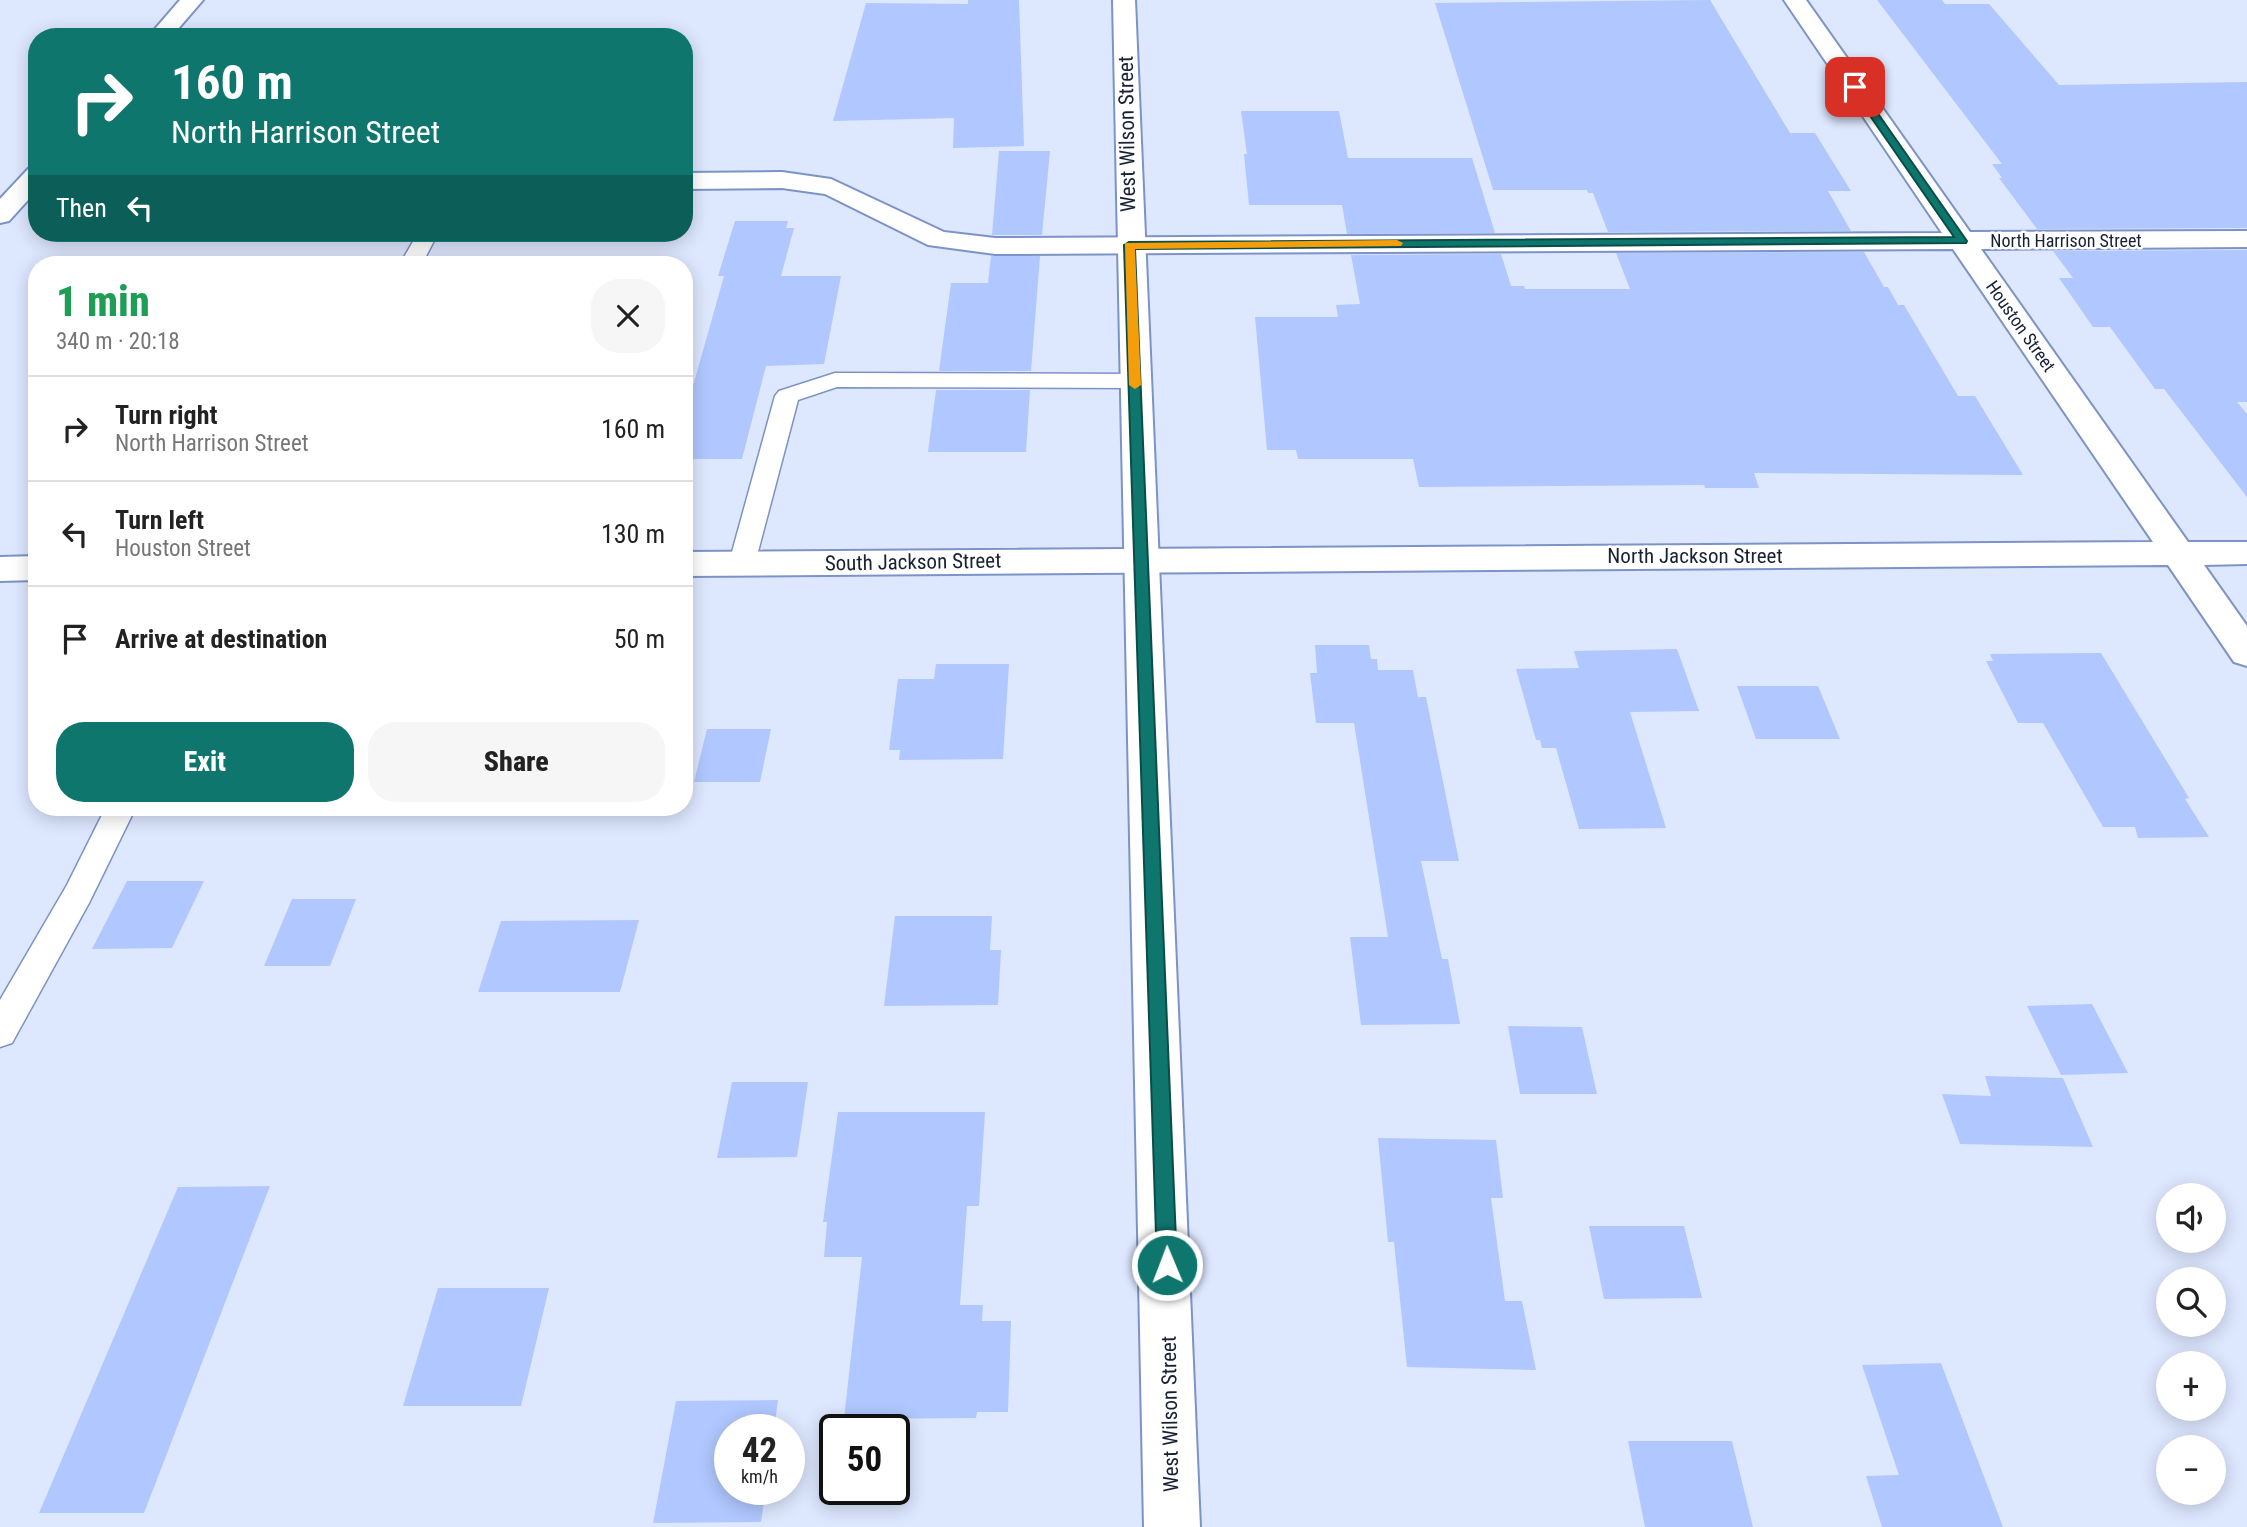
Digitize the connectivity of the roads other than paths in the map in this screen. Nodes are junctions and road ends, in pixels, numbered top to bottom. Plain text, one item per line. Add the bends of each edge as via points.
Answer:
1 (192, 0) edge
2 (1124, 0) edge
3 (1795, 0) edge
4 (167, 28) edge
5 (693, 181) edge
6 (28, 187) edge
7 (0, 215) edge
8 (2247, 239) edge
9 (1962, 241) junction
10 (1129, 245) junction
11 (1135, 381) junction
12 (2247, 553) edge
13 (2178, 554) junction
14 (1143, 560) junction
15 (742, 563) junction
16 (693, 564) edge
17 (28, 568) edge
18 (0, 569) edge
19 (2247, 653) edge
20 (117, 816) edge
21 (0, 1032) edge
22 (1172, 1527) edge

1 - 4 street
2 - 10 street, West Wilson Street
3 - 9 street, Houston Street
5 - 10 street, North Harrison Street via 782,180 831,187 939,239 995,246
6 - 7 street
8 - 9 street, North Harrison Street
9 - 10 street, North Harrison Street
9 - 13 street, Houston Street
10 - 11 street, West Wilson Street
11 - 14 street, West Wilson Street
11 - 15 lane via 835,380 787,396
12 - 13 street, North Jackson Street
13 - 14 street, North Jackson Street
13 - 19 street, Houston Street
14 - 15 street, South Jackson Street
14 - 22 street, West Wilson Street
15 - 16 street, South Jackson Street
17 - 18 street
20 - 21 lane

